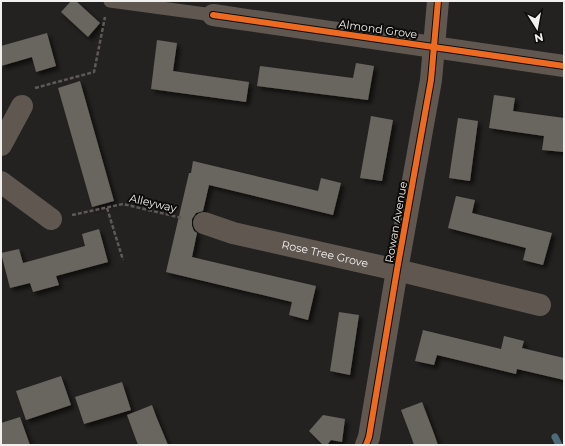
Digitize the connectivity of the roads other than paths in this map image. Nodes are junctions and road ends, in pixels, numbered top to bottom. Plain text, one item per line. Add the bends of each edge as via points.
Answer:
1 (110, 1) edge
2 (438, 1) edge
3 (213, 15) joint
4 (434, 47) junction
5 (564, 66) edge
6 (22, 106) road end
7 (1, 145) edge
8 (1, 182) edge
9 (50, 219) road end
10 (204, 223) road end
11 (397, 270) junction
12 (540, 305) dead end
13 (366, 445) edge

1 - 3 lane
2 - 4 street, Rowan Avenue
3 - 4 street, Almond Grove
4 - 5 street, Almond Grove
4 - 11 street, Rowan Avenue via 431,80
6 - 7 street
8 - 9 street
10 - 11 street, Rose Tree Grove via 233,233
11 - 12 street, Rose Tree Grove
11 - 13 street, Rowan Avenue via 380,380

